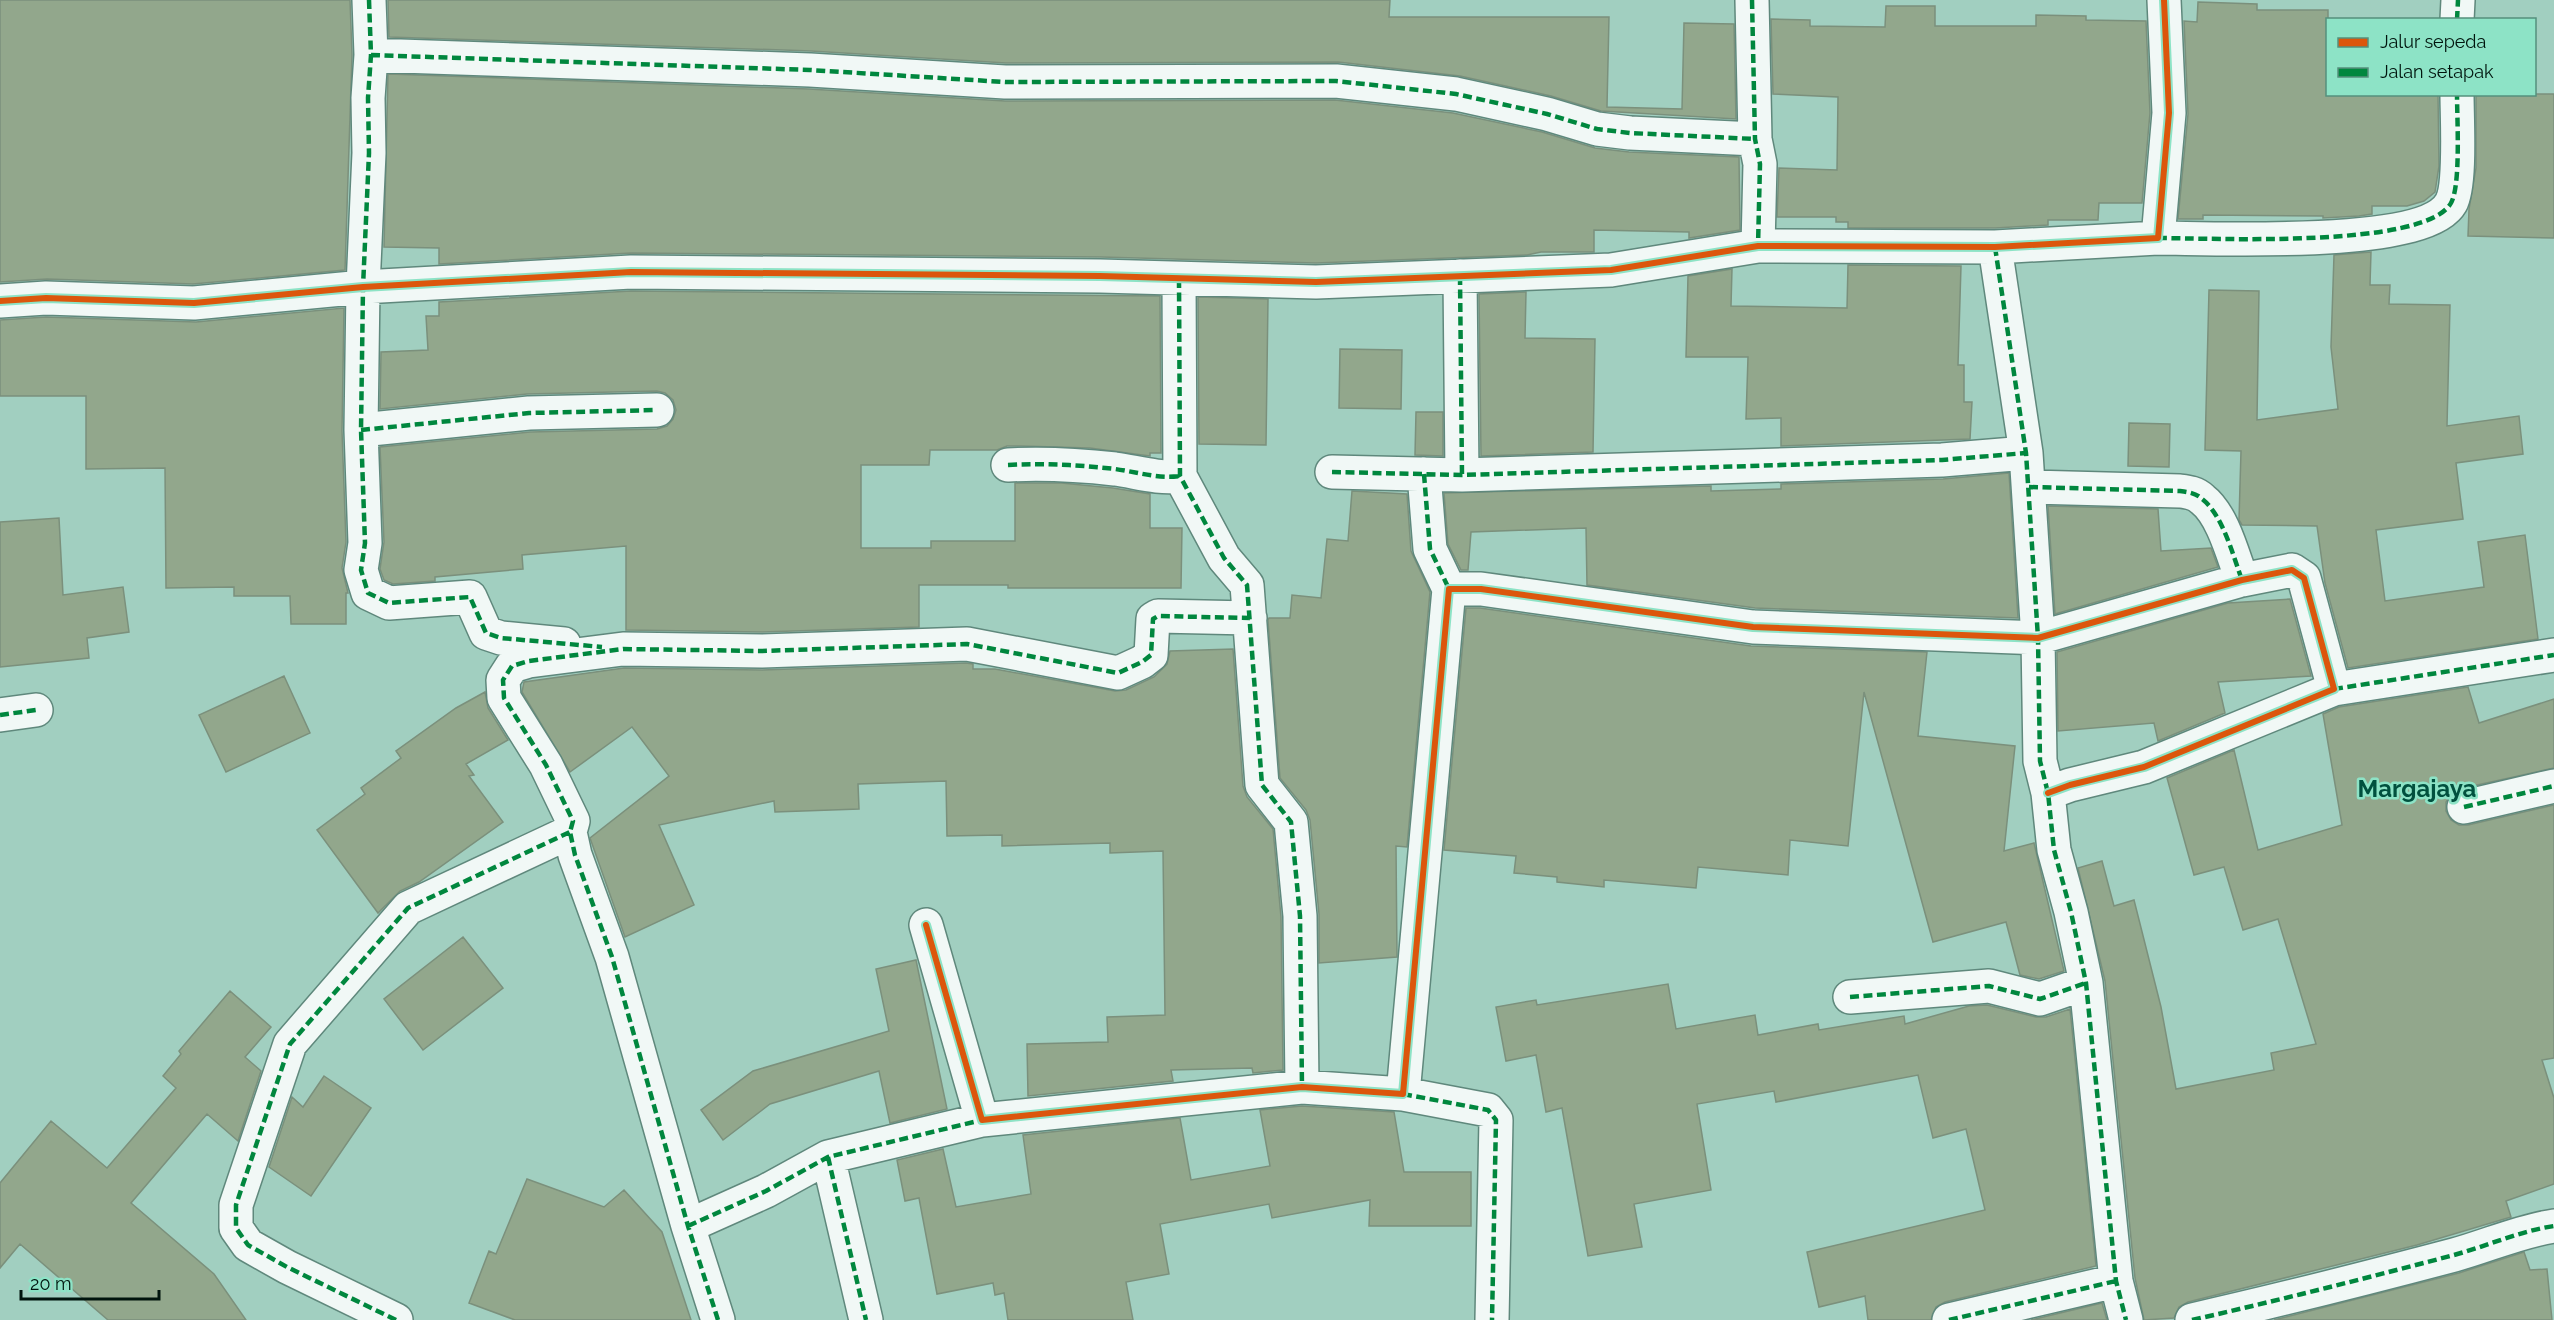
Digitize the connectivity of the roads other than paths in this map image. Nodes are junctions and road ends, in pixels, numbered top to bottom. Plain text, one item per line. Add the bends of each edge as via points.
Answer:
1 (369, 0) edge
2 (1752, 0) edge
3 (2164, 0) edge
4 (2458, 0) edge
5 (2457, 18) edge
6 (371, 54) junction
7 (2457, 96) edge
8 (1755, 139) junction
9 (2158, 238) junction
10 (1758, 246) junction
11 (1995, 247) junction
12 (1460, 276) junction
13 (1179, 279) junction
14 (363, 287) junction
15 (0, 301) edge
16 (657, 410) dead end
17 (361, 429) junction
18 (2026, 453) junction
19 (1008, 465) dead end
20 (1332, 472) dead end
21 (1424, 474) junction
22 (1462, 475) junction
23 (1180, 476) junction
24 (2029, 487) junction
25 (2242, 580) junction
26 (1449, 589) junction
27 (1250, 618) junction
28 (2038, 638) junction
29 (623, 649) junction
30 (2554, 655) edge
31 (2334, 689) junction
32 (36, 710) dead end
33 (0, 715) edge
34 (2554, 786) edge
35 (2048, 793) junction
36 (2464, 807) dead end
37 (570, 832) junction
38 (926, 925) dead end
39 (2086, 983) junction
40 (1850, 996) dead end
41 (1302, 1087) junction
42 (1403, 1094) junction
43 (982, 1120) junction
44 (828, 1157) junction
45 (688, 1226) junction
46 (2554, 1226) edge
47 (2116, 1281) junction
48 (396, 1320) edge
49 (718, 1320) edge
50 (866, 1320) edge
51 (1492, 1320) edge
52 (1949, 1320) edge
53 (2126, 1320) edge
54 (2192, 1320) edge

1 - 6 street
2 - 8 street
3 - 9 street via 2169,112
4 - 5 street
6 - 8 street via 810,70 1005,82 1336,81 1456,94 1597,129
6 - 14 street
7 - 9 street via 2455,196 2437,218 2370,235
8 - 10 street via 1760,164
9 - 11 street
10 - 11 street
10 - 12 street via 1611,270
11 - 18 street
12 - 13 street via 1316,282
12 - 22 street
13 - 14 street via 632,272
13 - 23 street
14 - 15 street via 194,303 46,298
14 - 17 street
16 - 17 street via 529,412
17 - 29 street via 365,543 361,570 368,592 389,603 470,597 486,633 501,638
18 - 22 street via 1918,461
18 - 24 street
19 - 23 street via 1048,462 1168,478
20 - 21 street
21 - 22 street
21 - 26 street via 1430,549
23 - 27 street via 1224,558 1247,585
24 - 25 street via 2194,494 2207,504 2223,528
24 - 28 street
25 - 28 street
25 - 31 street via 2292,570 2304,578
26 - 28 street via 1481,589 1753,627
26 - 42 street
27 - 29 street via 1158,616 1153,619 1151,655 1118,673 967,644 762,651
27 - 41 street via 1262,785 1291,822 1300,916
28 - 35 street via 2040,761
29 - 37 street via 529,661 512,666 503,680 504,698 546,765 573,821
30 - 31 street
31 - 35 street via 2144,767
32 - 33 street
34 - 36 street
35 - 39 street via 2054,850
37 - 45 street via 612,957
37 - 48 street via 408,908 290,1044 236,1205 236,1228 248,1245
38 - 43 street
39 - 40 street via 2040,999 1989,986
39 - 47 street
41 - 42 street
41 - 43 street
42 - 51 street via 1488,1110 1496,1120
43 - 44 street
44 - 45 street via 766,1191
44 - 50 street
45 - 49 street
46 - 54 street via 2355,1281
47 - 52 street
47 - 53 street

